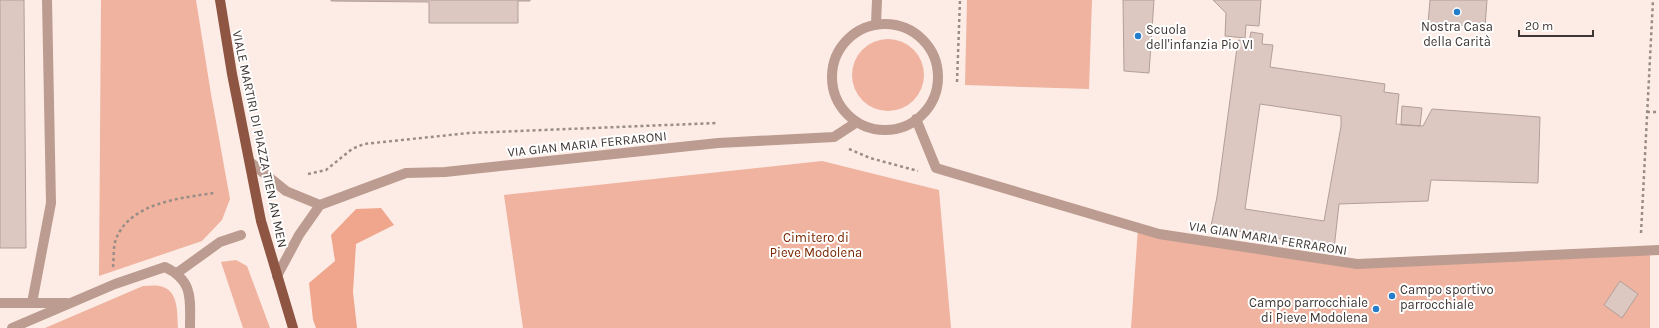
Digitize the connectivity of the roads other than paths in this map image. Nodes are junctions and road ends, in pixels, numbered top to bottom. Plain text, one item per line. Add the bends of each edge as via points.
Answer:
1 (47, 0) edge
2 (220, 0) edge
3 (877, 0) edge
4 (876, 24) junction
5 (916, 119) junction
6 (857, 122) junction
7 (250, 162) junction
8 (320, 205) junction
9 (241, 235) dead end
10 (1659, 250) edge
11 (178, 274) junction
12 (277, 276) junction
13 (0, 303) edge
14 (32, 303) junction
15 (72, 303) junction
16 (12, 328) edge
17 (190, 328) edge
18 (293, 328) edge

1 - 14 street via 51,203
2 - 7 main road, VIALE MARTIRI DI PIAZZA TIEN AN MEN
3 - 4 street
4 - 5 street via 892,24 907,28 920,37 930,49 936,63 938,79 935,94 928,108
4 - 6 street via 861,29 848,38 838,51 833,66 832,82 836,97 845,111
5 - 6 street via 887,130
5 - 10 street, VIA GIAN MARIA FERRARONI via 936,168 1159,234 1356,264
6 - 8 street, VIA GIAN MARIA FERRARONI via 834,137 718,142 445,172 406,173
7 - 8 street via 286,191
7 - 12 main road, VIALE MARTIRI DI PIAZZA TIEN AN MEN via 261,221
8 - 12 street via 299,235
9 - 11 street via 220,242
11 - 15 street via 165,267 115,284
11 - 17 street via 187,285
12 - 18 main road, VIALE MARTIRI DI PIAZZA TIEN AN MEN
13 - 14 street
14 - 15 street
15 - 16 street

